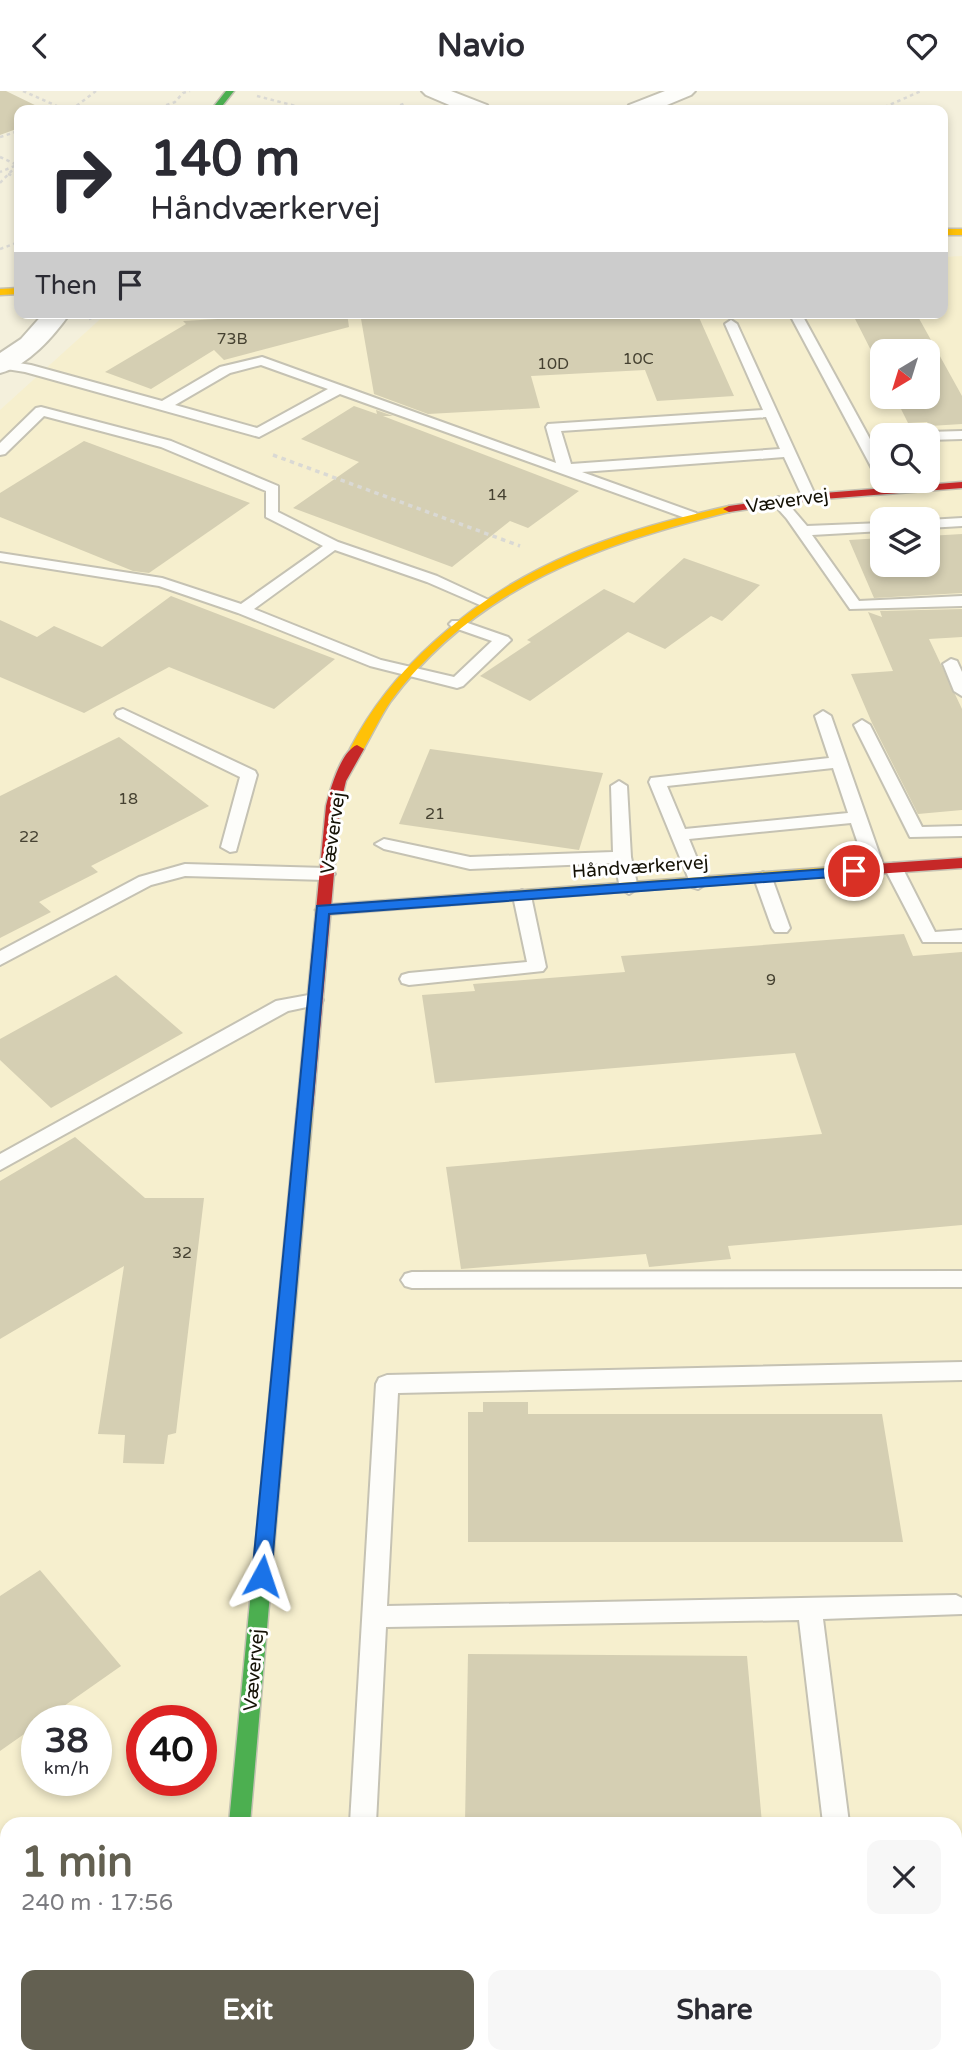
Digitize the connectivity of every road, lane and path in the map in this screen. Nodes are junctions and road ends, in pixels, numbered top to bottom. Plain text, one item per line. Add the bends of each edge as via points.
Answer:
1 (23, 91) edge
2 (34, 91) edge
3 (96, 91) edge
4 (190, 91) edge
5 (230, 91) edge
6 (433, 91) edge
7 (684, 91) edge
8 (921, 91) edge
9 (28, 93) junction
10 (255, 96) dead end
11 (54, 105) edge
12 (78, 105) edge
13 (167, 105) edge
14 (219, 105) edge
15 (285, 105) edge
16 (467, 105) edge
17 (649, 105) edge
18 (889, 105) edge
19 (14, 168) edge
20 (8, 174) junction
21 (14, 176) edge
22 (0, 183) edge
23 (0, 292) edge
24 (53, 319) edge
25 (798, 319) edge
26 (731, 324) dead end
27 (10, 336) edge
28 (340, 389) junction
29 (164, 406) junction
30 (771, 413) junction
31 (962, 435) edge
32 (940, 436) edge
33 (863, 438) junction
34 (870, 438) edge
35 (0, 451) edge
36 (870, 451) edge
37 (789, 452) junction
38 (565, 469) junction
39 (940, 485) edge
40 (962, 485) edge
41 (870, 488) edge
42 (810, 496) junction
43 (778, 501) junction
44 (691, 516) junction
45 (962, 522) edge
46 (940, 523) edge
47 (870, 528) edge
48 (803, 531) junction
49 (332, 545) junction
50 (0, 557) edge
51 (962, 601) edge
52 (485, 602) junction
53 (243, 610) junction
54 (457, 624) junction
55 (951, 664) dead end
56 (408, 672) junction
57 (962, 691) edge
58 (123, 714) dead end
59 (823, 716) dead end
60 (862, 725) dead end
61 (840, 762) junction
62 (620, 786) dead end
63 (858, 817) junction
64 (962, 831) edge
65 (679, 835) junction
66 (384, 844) dead end
67 (230, 847) dead end
68 (622, 857) junction
69 (962, 863) edge
70 (885, 869) junction
71 (326, 874) junction
72 (764, 878) junction
73 (698, 883) junction
74 (629, 888) junction
75 (522, 896) junction
76 (322, 909) junction
77 (781, 928) dead end
78 (962, 936) edge
79 (0, 959) edge
80 (409, 979) dead end
81 (314, 1000) junction
82 (0, 1163) edge
83 (962, 1279) edge
84 (412, 1280) dead end
85 (962, 1371) edge
86 (956, 1606) dead end
87 (810, 1609) junction
88 (374, 1617) junction
89 (240, 1817) edge
90 (363, 1817) edge
91 (835, 1817) edge

1 - 9 path
2 - 9 path
3 - 12 path
4 - 13 path
5 - 14 street
6 - 16 street
7 - 17 street
8 - 18 path
9 - 11 path
10 - 15 path
19 - 20 path
20 - 21 path
20 - 22 path
23 - 27 street
24 - 27 street via 30,344
25 - 33 lane
26 - 30 lane
27 - 29 lane via 26,368
28 - 29 lane via 260,433
28 - 29 lane via 262,361 225,370
28 - 38 lane
30 - 37 lane
30 - 38 lane via 553,427
31 - 32 lane
33 - 34 lane
33 - 36 lane
35 - 49 lane via 41,411 166,444 274,489 271,514
37 - 38 lane
37 - 42 lane
38 - 44 lane
39 - 40 street, Vævervej
41 - 42 street, Vævervej
42 - 43 street, Vævervej
43 - 44 street, Vævervej
43 - 48 lane
44 - 52 street, Vævervej via 618,536 558,560
45 - 46 lane
47 - 48 lane
48 - 51 lane via 855,606
49 - 52 lane
49 - 53 lane
50 - 53 lane via 162,582
52 - 54 street, Vævervej
53 - 56 lane
54 - 56 street, Vævervej
54 - 56 lane via 503,640 457,683
55 - 57 lane
56 - 71 street, Vævervej via 377,709 338,785
58 - 67 lane via 249,775
59 - 61 lane
60 - 64 lane via 916,834
61 - 63 lane
61 - 65 lane via 657,782
62 - 68 lane
63 - 65 lane
63 - 70 lane
65 - 73 lane
66 - 68 lane via 470,863
68 - 74 lane
69 - 70 street, Håndværkervej
70 - 72 street, Håndværkervej
70 - 78 lane via 929,938
71 - 76 street, Vævervej
71 - 79 lane via 185,870 145,881
72 - 73 street, Håndværkervej
72 - 77 lane
73 - 74 street, Håndværkervej
74 - 75 street, Håndværkervej
75 - 76 street, Håndværkervej
75 - 80 lane via 537,967
76 - 81 street, Vævervej
81 - 82 lane via 283,1006
81 - 89 street, Vævervej
83 - 84 lane
85 - 88 lane via 387,1384
86 - 87 lane
87 - 88 lane
87 - 91 lane
88 - 90 lane

